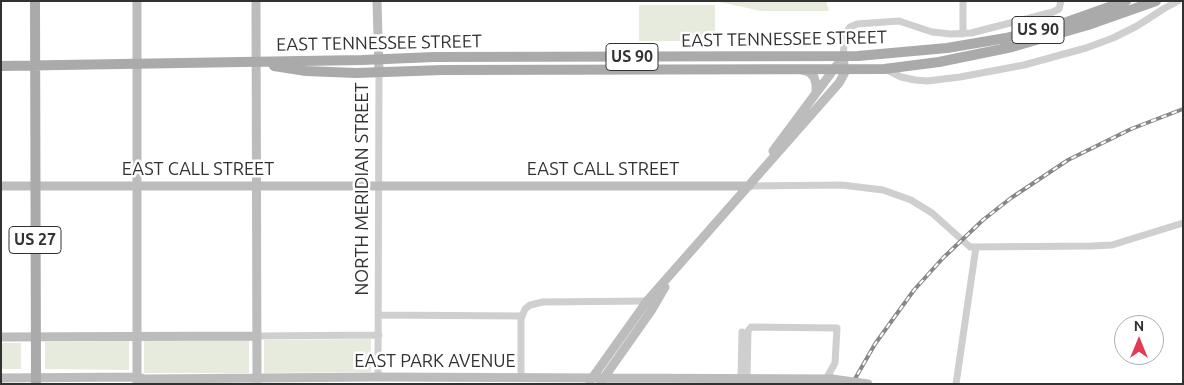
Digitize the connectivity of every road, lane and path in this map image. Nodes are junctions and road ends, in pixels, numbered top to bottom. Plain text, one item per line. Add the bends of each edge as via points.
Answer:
1 (35, 1) edge
2 (137, 1) edge
3 (256, 1) edge
4 (377, 1) edge
5 (963, 1) edge
6 (1061, 1) edge
7 (1126, 1) edge
8 (1156, 1) edge
9 (1178, 1) edge
10 (1168, 4) edge
11 (963, 34) junction
12 (484, 57) junction
13 (622, 57) junction
14 (843, 57) junction
15 (378, 60) junction
16 (256, 62) junction
17 (137, 64) junction
18 (1, 66) edge
19 (34, 66) junction
20 (884, 68) junction
21 (484, 70) junction
22 (622, 70) junction
23 (802, 70) junction
24 (833, 70) junction
25 (845, 70) junction
26 (379, 72) junction
27 (815, 93) junction
28 (35, 185) junction
29 (137, 185) junction
30 (257, 185) junction
31 (378, 185) junction
32 (1, 186) edge
33 (748, 186) junction
34 (1183, 223) edge
35 (976, 246) junction
36 (673, 274) junction
37 (647, 301) junction
38 (378, 315) junction
39 (522, 316) junction
40 (742, 332) dead end
41 (378, 335) junction
42 (137, 336) junction
43 (257, 336) junction
44 (1, 337) edge
45 (36, 337) junction
46 (1, 378) edge
47 (521, 378) junction
48 (376, 379) edge
49 (744, 379) junction
50 (829, 379) junction
51 (137, 380) edge
52 (36, 381) edge
53 (257, 381) edge
54 (596, 381) edge
55 (779, 381) edge
56 (868, 384) edge
57 (956, 384) edge

1 - 19 main road, US 27
2 - 17 street
3 - 16 street
4 - 15 street, NORTH MERIDIAN STREET
5 - 11 street
6 - 11 street via 1059,9 1053,12
7 - 14 main road, EAST TENNESSEE STREET / US 90 via 1064,23 995,40 924,51
8 - 20 main road, EAST TENNESSEE STREET / US 90 via 1012,47 939,62
9 - 10 street, EAST TENNESSEE STREET
10 - 20 street, EAST TENNESSEE STREET via 1113,38 1024,65 927,81 901,77
11 - 14 street via 932,32 900,22 857,24 845,34
12 - 13 main road, EAST TENNESSEE STREET / US 90
12 - 15 main road, EAST TENNESSEE STREET / US 90
12 - 21 main road
13 - 14 main road, EAST TENNESSEE STREET / US 90
13 - 22 main road
14 - 24 street
14 - 25 street
15 - 16 main road, EAST TENNESSEE STREET / US 90
15 - 26 street, NORTH MERIDIAN STREET
16 - 17 main road, EAST TENNESSEE STREET / US 90
16 - 26 main road, EAST TENNESSEE STREET / US 90 via 306,71
16 - 30 street
17 - 19 main road, EAST TENNESSEE STREET / US 90
17 - 29 street
18 - 19 main road, EAST TENNESSEE STREET / US 90
19 - 28 main road, US 27
20 - 25 main road, EAST TENNESSEE STREET / US 90
21 - 22 main road, EAST TENNESSEE STREET / US 90
21 - 26 main road, EAST TENNESSEE STREET / US 90
22 - 23 main road, EAST TENNESSEE STREET / US 90
23 - 24 main road, EAST TENNESSEE STREET / US 90
23 - 27 street via 815,80
24 - 25 main road, EAST TENNESSEE STREET / US 90
24 - 27 street
25 - 33 street via 839,83
26 - 31 street, NORTH MERIDIAN STREET
27 - 33 street
28 - 29 street, EAST CALL STREET
28 - 32 street, EAST CALL STREET
28 - 45 main road, US 27
29 - 30 street, EAST CALL STREET
29 - 42 street
30 - 31 street, EAST CALL STREET
30 - 43 street
31 - 33 street, EAST CALL STREET
31 - 38 street, NORTH MERIDIAN STREET
33 - 35 street, EAST CALL STREET via 842,185 883,190 911,200 932,213 970,246
33 - 36 street
34 - 35 street via 1112,245
35 - 57 street
36 - 37 street
36 - 54 street via 651,311
37 - 39 street via 542,302 530,305
37 - 54 street
38 - 39 street
38 - 41 street, NORTH MERIDIAN STREET
39 - 47 street
40 - 49 street
41 - 43 street, EAST PARK AVENUE
41 - 48 street, NORTH MERIDIAN STREET
42 - 43 street, EAST PARK AVENUE
42 - 45 street, EAST PARK AVENUE
42 - 51 street
43 - 53 street
44 - 45 street, EAST PARK AVENUE
45 - 52 main road, US 27
46 - 52 street, EAST PARK AVENUE
47 - 48 street, EAST PARK AVENUE
47 - 54 street, EAST PARK AVENUE
48 - 53 street, EAST PARK AVENUE
49 - 50 street via 748,331 751,328 837,328 835,363
49 - 54 street, EAST PARK AVENUE
49 - 55 street, EAST PARK AVENUE
50 - 55 street, EAST PARK AVENUE
50 - 56 street, EAST PARK AVENUE, bridge
51 - 52 street, EAST PARK AVENUE
51 - 53 street, EAST PARK AVENUE

